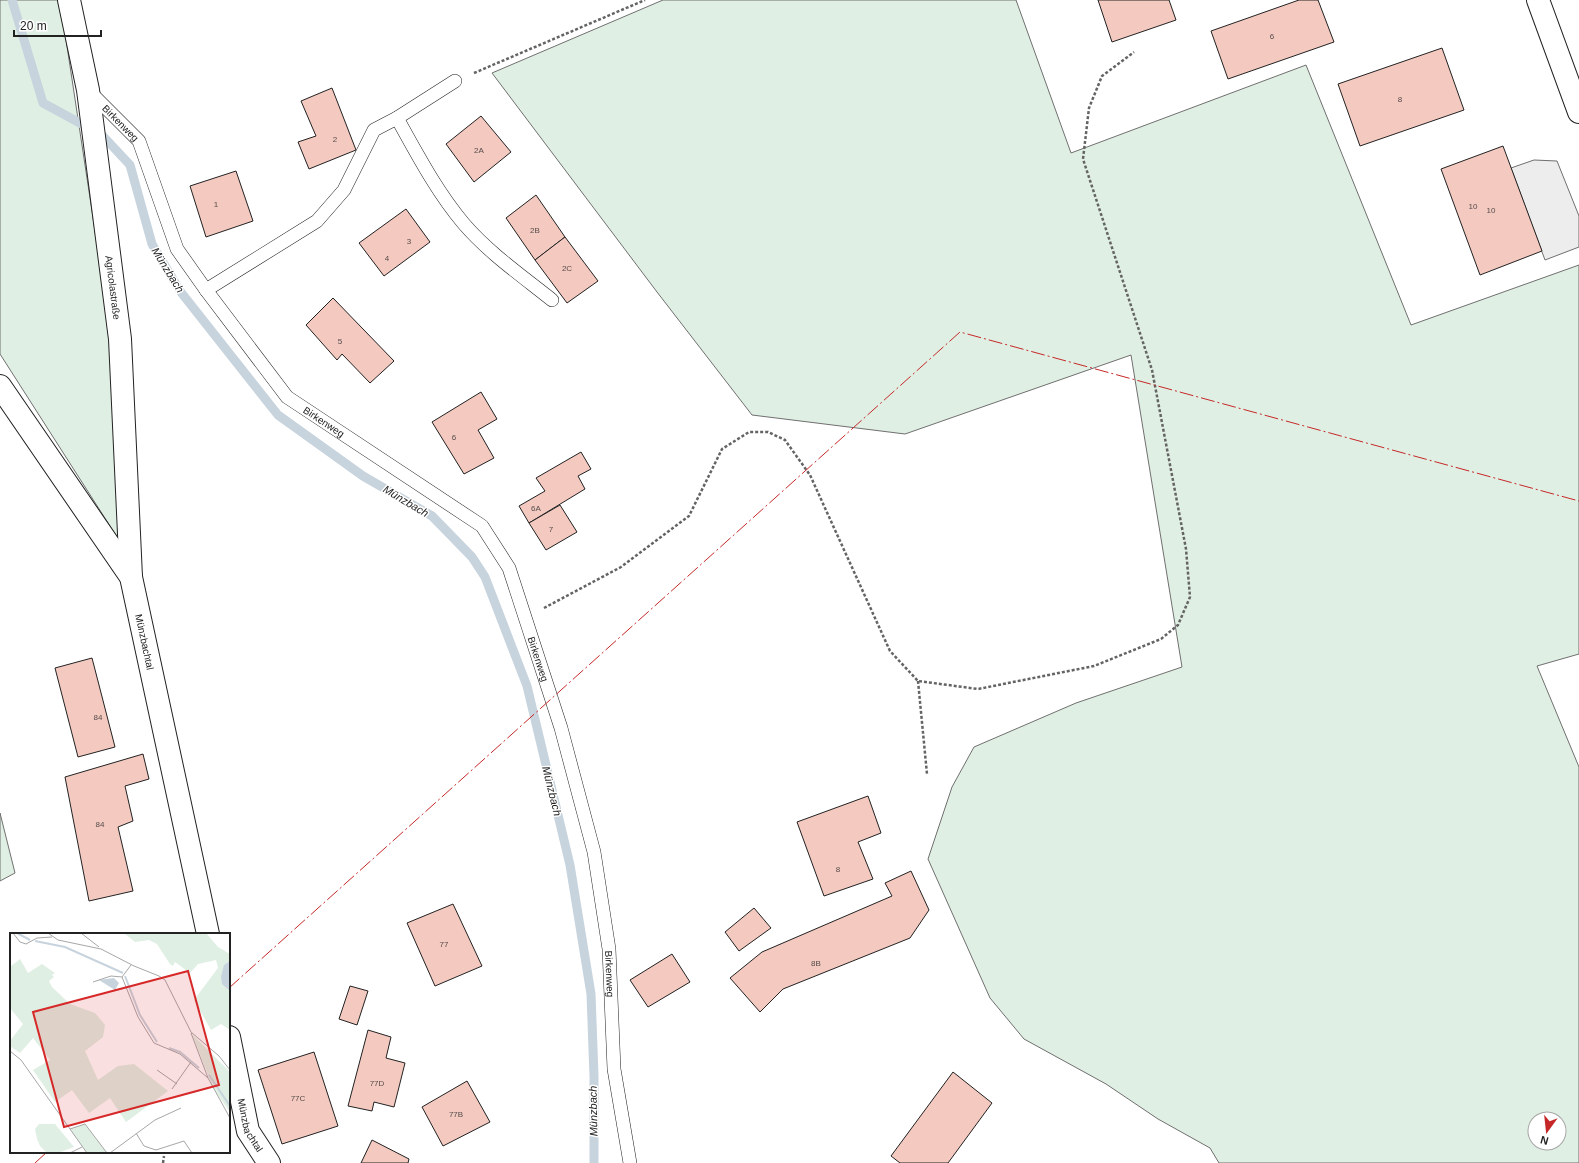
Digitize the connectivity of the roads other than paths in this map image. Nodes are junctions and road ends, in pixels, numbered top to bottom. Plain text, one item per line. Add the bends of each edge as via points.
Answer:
1 (69, 0) edge
2 (1538, 0) edge
3 (455, 81) road end
4 (88, 90) junction
5 (1579, 112) edge
6 (397, 118) junction
7 (206, 290) junction
8 (552, 300) dead end
9 (0, 386) edge
10 (131, 577) junction
11 (208, 933) edge
12 (230, 1042) edge
13 (269, 1163) edge
14 (630, 1163) edge

1 - 4 street, Agricolastraße
2 - 5 street
3 - 6 lane
4 - 7 lane, Birkenweg via 139,141 176,249
4 - 10 street, Agricolastraße via 120,339
6 - 7 lane via 374,130 344,190 317,220
6 - 8 lane via 427,172 464,224 491,251
7 - 14 lane, Birkenweg via 287,397 482,526 509,568 561,728 594,852 610,949 614,1069
9 - 10 street, Münzbachtal
10 - 11 street, Münzbachtal
12 - 13 street, Münzbachtal via 248,1131

